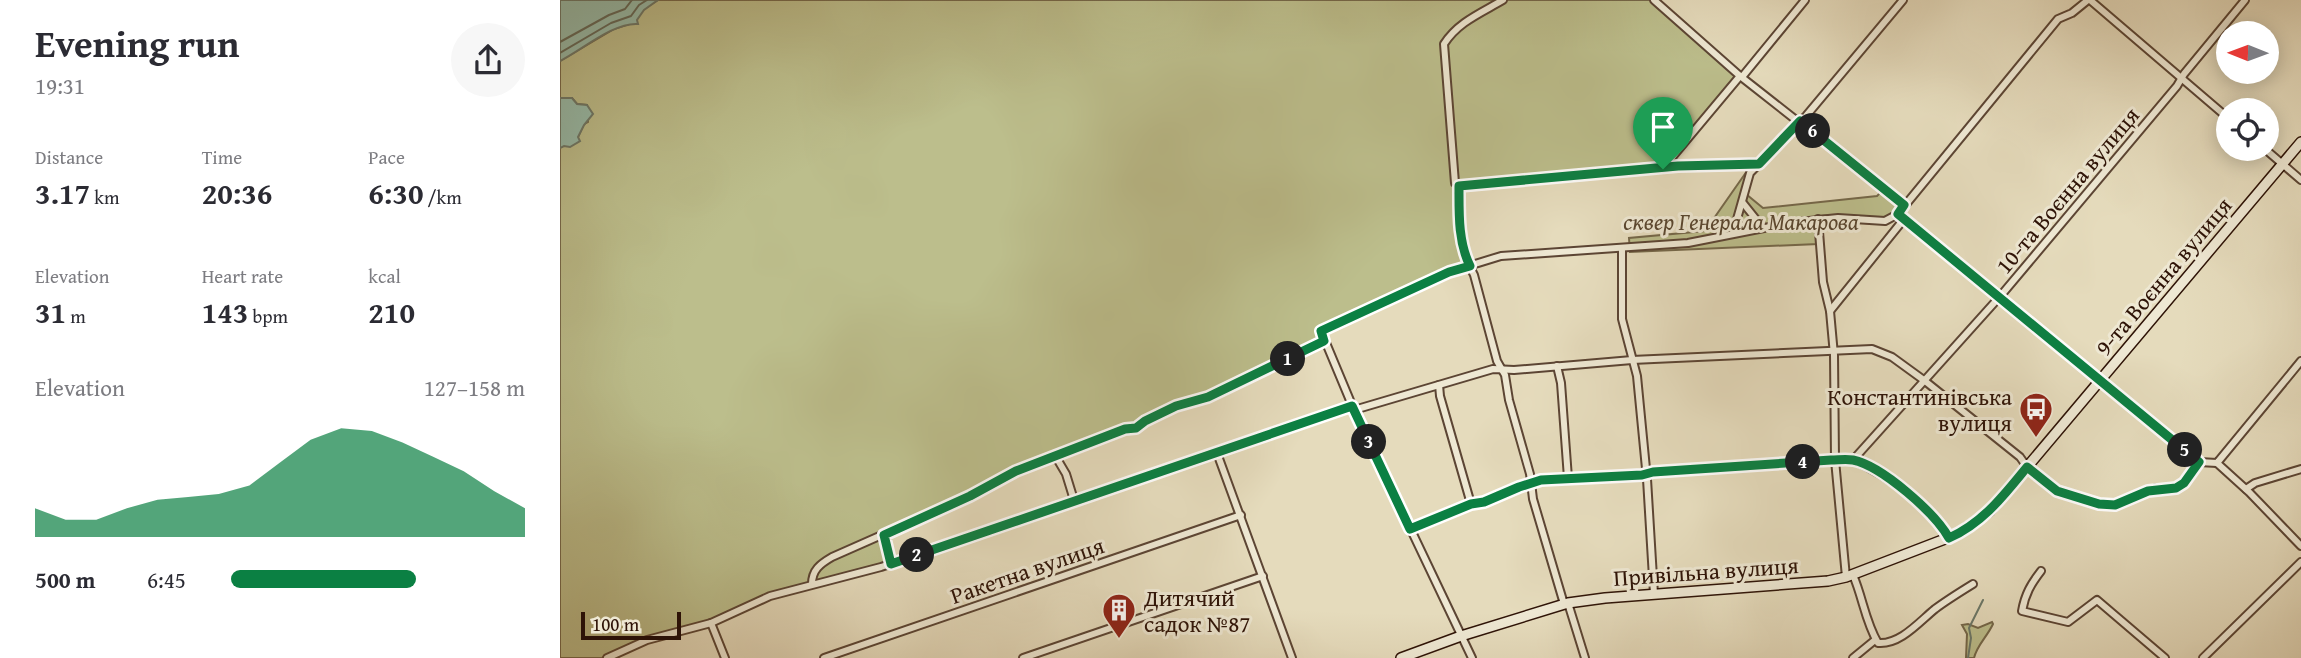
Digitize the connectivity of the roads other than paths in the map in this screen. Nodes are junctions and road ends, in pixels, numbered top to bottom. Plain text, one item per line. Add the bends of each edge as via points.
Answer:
1 (1503, 0) edge
2 (1654, 0) edge
3 (1805, 0) edge
4 (1903, 0) edge
5 (2089, 0) edge
6 (2245, 0) edge
7 (1742, 76) junction
8 (2181, 80) junction
9 (2216, 108) edge
10 (1800, 121) junction
11 (2301, 142) edge
12 (2278, 161) edge
13 (1759, 164) junction
14 (2282, 165) junction
15 (1663, 169) junction
16 (2301, 180) edge
17 (1459, 186) junction
18 (1743, 203) junction
19 (1904, 205) junction
20 (1901, 216) junction
21 (1818, 219) junction
22 (1763, 228) junction
23 (1740, 231) junction
24 (1622, 249) junction
25 (1470, 266) junction
26 (1998, 298) junction
27 (1830, 312) junction
28 (1324, 341) junction
29 (1833, 350) junction
30 (1632, 360) junction
31 (2301, 361) edge
32 (1557, 366) junction
33 (1501, 368) junction
34 (1925, 381) junction
35 (2100, 381) junction
36 (1439, 384) junction
37 (1353, 408) junction
38 (1217, 453) junction
39 (1056, 457) junction
40 (1835, 460) junction
41 (1853, 460) junction
42 (2199, 462) junction
43 (2217, 463) junction
44 (2027, 467) junction
45 (2301, 470) edge
46 (1646, 474) junction
47 (1568, 478) junction
48 (1531, 484) junction
49 (2246, 489) junction
50 (2001, 499) joint
51 (1074, 500) junction
52 (1471, 504) junction
53 (1241, 515) junction
54 (1410, 529) junction
55 (884, 535) junction
56 (1949, 538) junction
57 (2301, 546) edge
58 (2301, 562) edge
59 (891, 564) junction
60 (2041, 571) dead end
61 (1263, 576) junction
62 (1850, 576) junction
63 (1973, 583) dead end
64 (812, 584) junction
65 (1654, 594) junction
66 (1566, 604) junction
67 (711, 623) junction
68 (1461, 636) junction
69 (1875, 640) junction
70 (607, 658) edge
71 (725, 658) edge
72 (824, 658) edge
73 (1024, 658) edge
74 (1292, 658) edge
75 (1401, 658) edge
76 (1472, 658) edge
77 (1585, 658) edge
78 (1853, 658) edge
79 (2165, 658) edge
80 (2203, 658) edge

1 - 17 street via 1461,24 1444,44 1455,183
2 - 7 street
3 - 7 street
4 - 10 street
5 - 8 street
5 - 19 street via 2058,19
6 - 8 street, 10-та Воєнна вулиця
7 - 10 street
7 - 15 street
8 - 9 street
8 - 26 street, 10-та Воєнна вулиця
10 - 13 street
10 - 19 street
11 - 14 street, 9-та Воєнна вулиця
12 - 14 street
13 - 15 street
13 - 18 street via 1750,173
14 - 16 street
14 - 35 street, 9-та Воєнна вулиця
15 - 17 street
17 - 25 street via 1464,255
18 - 22 street
18 - 23 street via 1737,219
19 - 20 street
20 - 21 street via 1885,221
20 - 26 street
20 - 27 street
21 - 22 street
21 - 27 street
22 - 23 street
23 - 24 street via 1688,243
24 - 25 street via 1500,256
24 - 30 street via 1622,319
25 - 28 street via 1321,331
25 - 33 street
26 - 34 street, 10-та Воєнна вулиця
26 - 35 street
27 - 29 street
28 - 37 street
28 - 39 street via 1208,397
29 - 30 street
29 - 34 street via 1882,351
29 - 40 street
30 - 32 street
30 - 46 street
31 - 43 street
32 - 33 street
32 - 47 street
33 - 36 street
33 - 48 street
34 - 41 street, 10-та Воєнна вулиця
34 - 44 street
35 - 42 street
35 - 44 street, 9-та Воєнна вулиця
36 - 37 street
36 - 52 street
37 - 38 street
37 - 54 street
38 - 51 street
38 - 53 street
39 - 51 street
39 - 55 street via 1016,471
40 - 41 street
40 - 46 street
40 - 62 street
41 - 56 street via 1897,486 1942,526
42 - 43 street
42 - 44 street via 2176,488 2148,491 2115,505 2057,491
43 - 49 street
44 - 50 street, 9-та Воєнна вулиця
45 - 49 street
46 - 47 street
46 - 65 street
47 - 48 street
48 - 52 street
48 - 66 street
49 - 57 street
50 - 56 street, Привільна вулиця via 1975,524
51 - 59 street
52 - 54 street
53 - 61 street
53 - 72 street, Ракетна вулиця
54 - 68 street
55 - 59 street
55 - 64 street via 824,562 814,572
56 - 62 street, Привільна вулиця
58 - 80 street
59 - 64 street
60 - 79 street via 2027,591 2022,611 2068,622 2097,600
61 - 73 street
61 - 74 street
62 - 65 street, Привільна вулиця
62 - 69 street via 1863,597
63 - 69 street via 1907,632 1884,644
64 - 67 street via 760,600
65 - 66 street, Привільна вулиця
66 - 68 street, Привільна вулиця
66 - 77 street
67 - 70 street via 647,640
67 - 71 street
68 - 75 street, Привільна вулиця
68 - 76 street
69 - 78 street

